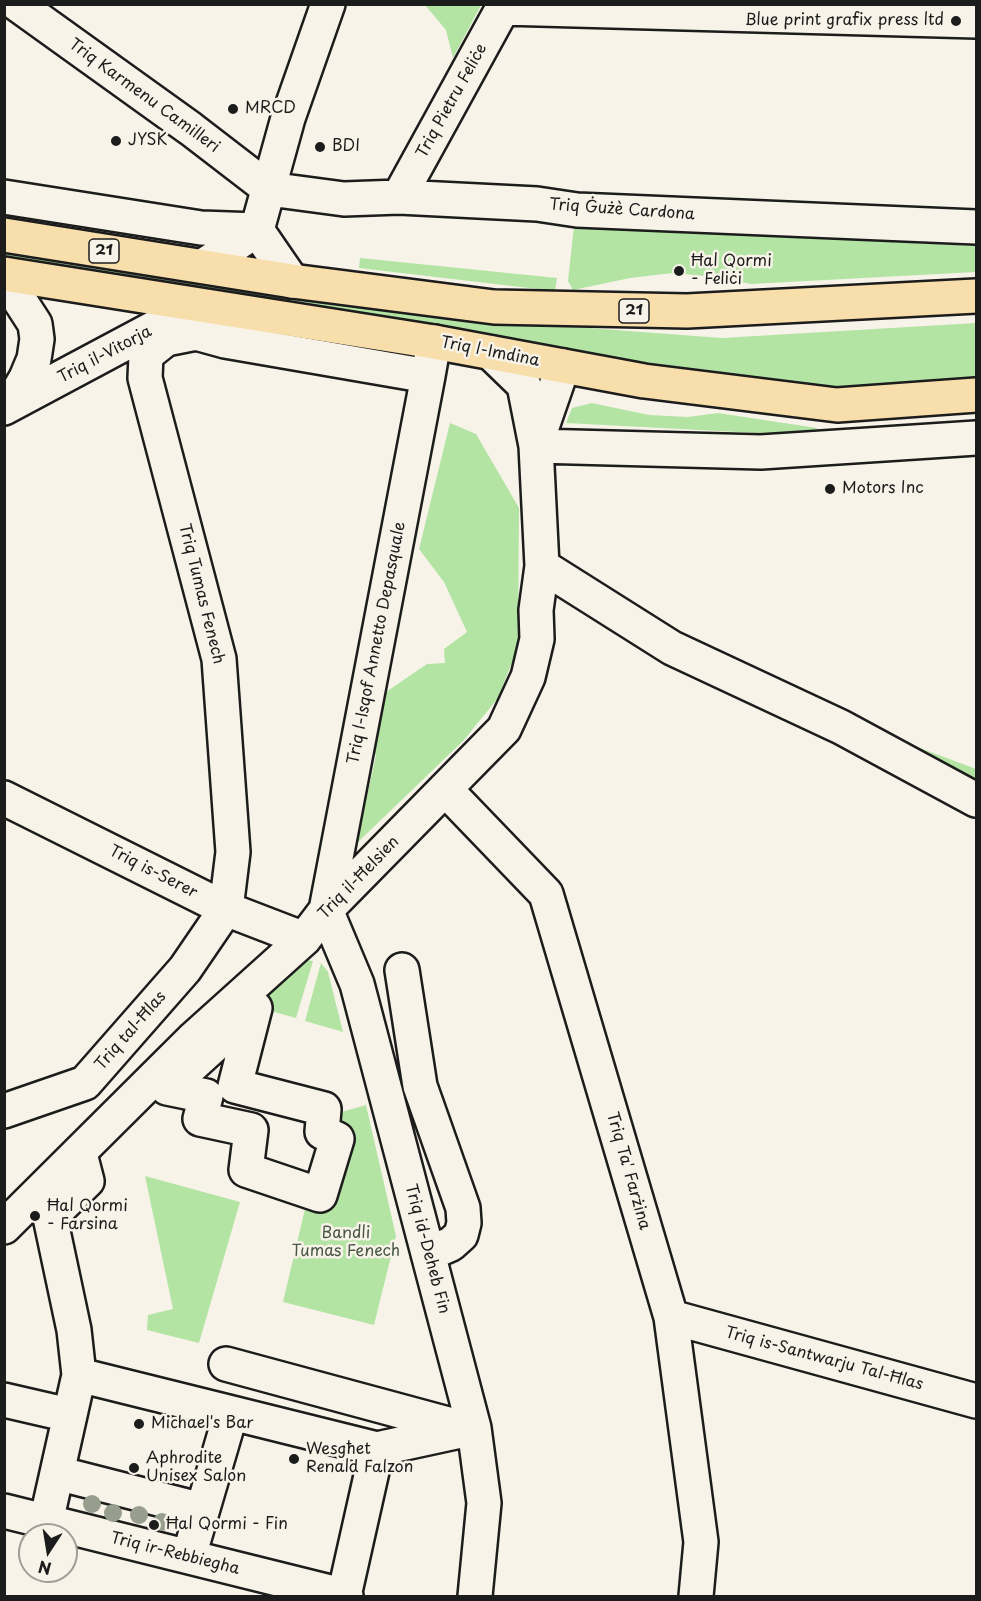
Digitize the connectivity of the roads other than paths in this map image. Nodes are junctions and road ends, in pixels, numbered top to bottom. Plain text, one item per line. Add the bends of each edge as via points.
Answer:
1 (17, 4) edge
2 (328, 4) edge
3 (504, 6) edge
4 (976, 21) edge
5 (269, 189) junction
6 (4, 197) edge
7 (399, 197) junction
8 (976, 227) edge
9 (258, 230) junction
10 (4, 235) edge
11 (203, 266) junction
12 (4, 275) edge
13 (292, 281) junction
14 (976, 296) edge
15 (198, 305) junction
16 (434, 342) junction
17 (491, 353) junction
18 (563, 366) junction
19 (429, 376) junction
20 (976, 395) edge
21 (8, 406) edge
22 (976, 438) edge
23 (536, 446) junction
24 (542, 566) junction
25 (446, 789) junction
26 (4, 798) edge
27 (976, 800) edge
28 (226, 909) junction
29 (326, 910) junction
30 (304, 939) junction
31 (402, 970) dead end
32 (201, 1044) junction
33 (4, 1111) edge
34 (80, 1154) junction
35 (4, 1227) edge
36 (428, 1254) junction
37 (671, 1317) junction
38 (226, 1364) dead end
39 (80, 1375) junction
40 (4, 1400) edge
41 (976, 1401) edge
42 (231, 1413) junction
43 (69, 1415) junction
44 (470, 1429) junction
45 (376, 1449) junction
46 (57, 1473) junction
47 (202, 1510) junction
48 (4, 1511) edge
49 (46, 1522) junction
50 (189, 1556) junction
51 (245, 1584) edge
52 (345, 1596) edge
53 (475, 1596) edge
54 (696, 1596) edge

1 - 5 street, Triq Karmenu Camilleri
2 - 5 street via 288,118
3 - 4 street
3 - 7 street, Triq Pietru Feliċe
5 - 7 street, Triq Ġużè Cardona via 344,199
5 - 9 street
6 - 9 street via 201,228
7 - 8 street, Triq Ġużè Cardona via 537,204 578,210
9 - 11 street
9 - 13 street
10 - 11 highway, 21
11 - 13 highway, 21
12 - 15 highway, Triq l-Imdina / 21
12 - 21 street, Triq il-Vitorja via 35,324 38,339 34,359
13 - 14 highway, 21 via 494,307 569,310 687,311
15 - 16 highway, Triq l-Imdina / 21
15 - 21 street, Triq il-Vitorja
16 - 17 highway, Triq l-Imdina / 21
16 - 19 street, Triq l-Isqof Annetto Depasquale
17 - 18 highway, Triq l-Imdina / 21
17 - 23 street, Triq il-Ħelsien via 524,385
18 - 20 highway, Triq l-Imdina / 21 via 644,381 837,405
18 - 23 street, Triq il-Ħelsien
19 - 28 street, Triq Tumas Fenech via 196,333 166,339 146,355 145,378 219,659 233,852
19 - 29 street, Triq l-Isqof Annetto Depasquale
22 - 23 street via 761,452
23 - 24 street, Triq il-Ħelsien
24 - 25 street, Triq il-Ħelsien via 537,639 528,677 504,729
24 - 27 street via 672,648 841,727
25 - 29 street, Triq il-Ħelsien
25 - 37 street, Triq Ta' Farżina via 546,894
26 - 28 street, Triq is-Serer
28 - 30 street, Triq is-Serer
28 - 33 street, Triq tal-Ħlas via 184,969 85,1083
29 - 30 street, Triq il-Ħelsien
29 - 36 street, Triq id-Deheb Fin via 357,984
30 - 32 street, Triq il-Ħelsien
31 - 36 street via 420,1086 463,1208 461,1235
32 - 32 street via 255,1008 235,1086 324,1109 322,1132 337,1139 320,1195 246,1170 251,1130 200,1119 206,1096 167,1088
32 - 34 street, Triq il-Ħelsien
34 - 35 street, Triq il-Ħelsien
34 - 39 street via 87,1181 50,1217
36 - 44 street, Triq id-Deheb Fin
37 - 41 street, Triq is-Santwarju Tal-Ħlas
37 - 54 street, Triq Ta' Farżina via 701,1542
38 - 44 street
39 - 42 street
39 - 43 street
40 - 43 street
42 - 45 street
42 - 47 street
43 - 46 street
44 - 45 street
44 - 53 street, Triq id-Deheb Fin via 484,1503
45 - 52 street
46 - 47 street
46 - 49 street
47 - 50 street
48 - 49 street, Triq ir-Rebbiegha
49 - 50 street, Triq ir-Rebbiegha
50 - 51 street, Triq ir-Rebbiegha
51 - 52 street, Triq ir-Rebbiegha

